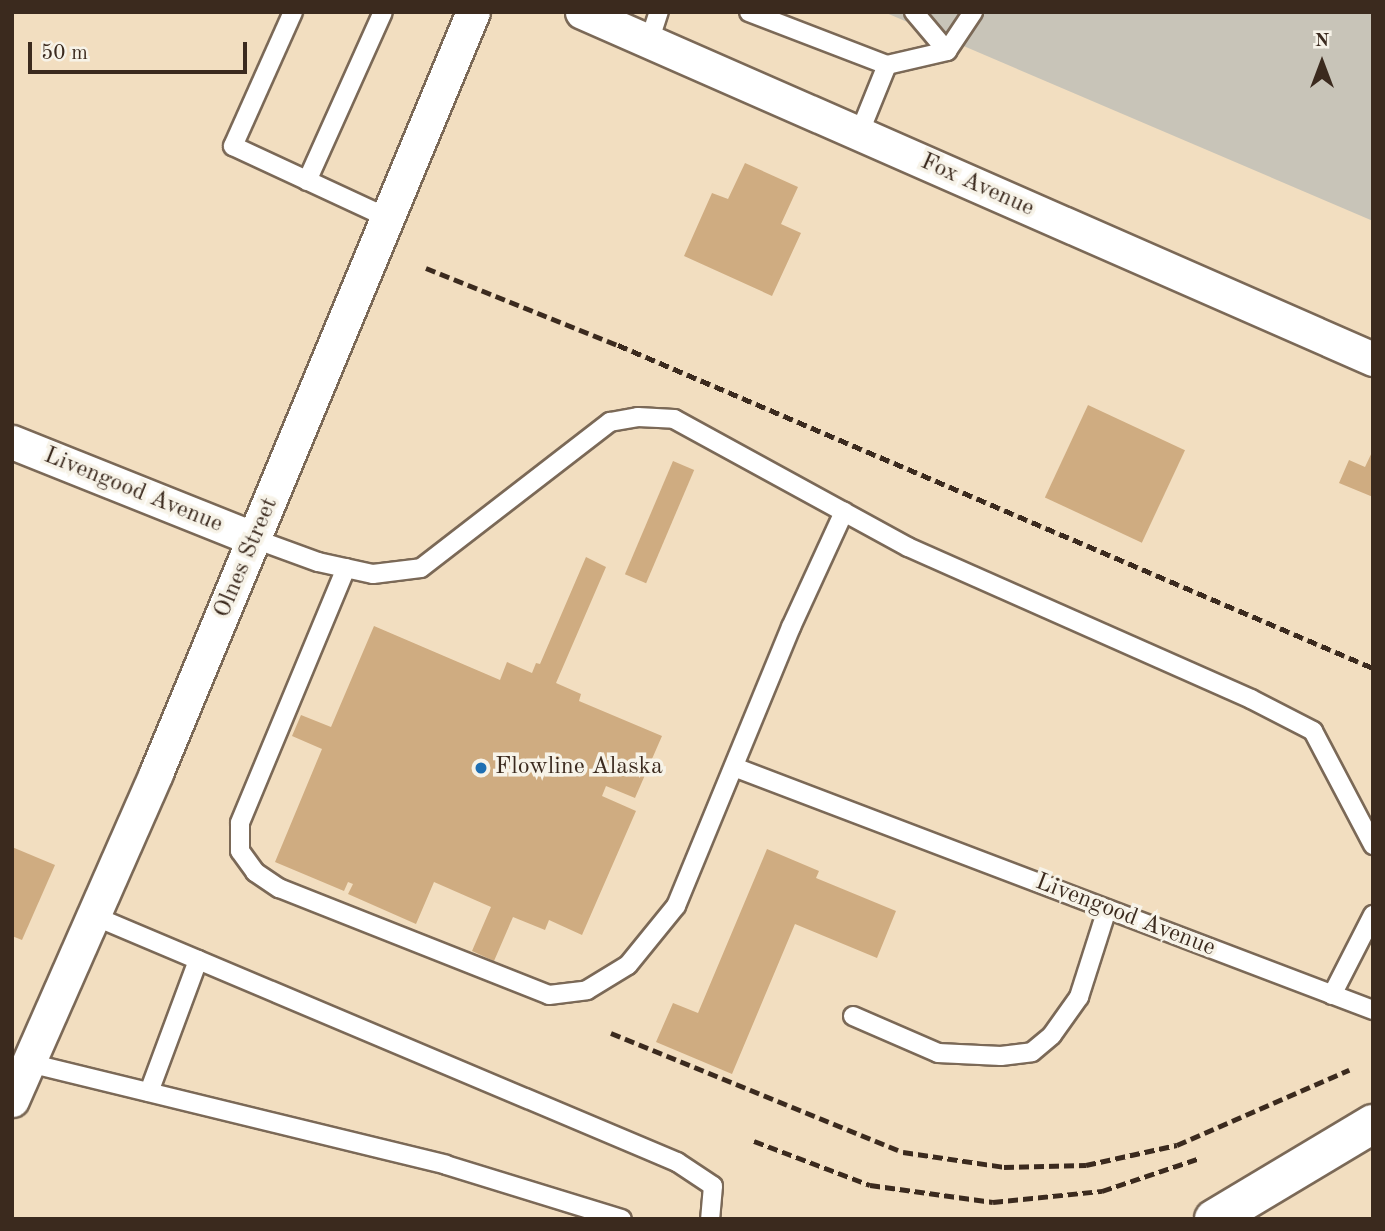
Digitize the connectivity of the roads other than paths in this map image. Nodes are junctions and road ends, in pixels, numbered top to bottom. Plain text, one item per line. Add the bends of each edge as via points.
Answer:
1 (293, 12) edge
2 (383, 12) edge
3 (473, 12) edge
4 (582, 12) edge
5 (749, 12) edge
6 (914, 12) edge
7 (973, 12) edge
8 (654, 27) edge
9 (947, 51) junction
10 (887, 65) junction
11 (859, 134) junction
12 (307, 181) junction
13 (388, 218) junction
14 (1373, 359) edge
15 (12, 442) edge
16 (844, 512) junction
17 (255, 539) junction
18 (346, 568) junction
19 (734, 766) junction
20 (1373, 845) edge
21 (1107, 909) junction
22 (1373, 915) edge
23 (94, 916) junction
24 (198, 960) junction
25 (1332, 995) junction
26 (1373, 1010) edge
27 (853, 1016) dead end
28 (29, 1063) junction
29 (149, 1092) junction
30 (12, 1100) edge
31 (1373, 1124) edge
32 (622, 1219) edge
33 (710, 1219) edge
34 (1214, 1219) edge

1 - 12 lane via 233,146
2 - 12 lane
3 - 13 street, Olnes Street
4 - 8 street, Fox Avenue
5 - 10 lane
6 - 9 lane
7 - 9 lane
8 - 11 street, Fox Avenue
9 - 10 lane
10 - 11 lane
11 - 14 street, Fox Avenue
12 - 13 lane
13 - 17 street, Olnes Street
15 - 17 street, Livengood Avenue
16 - 18 lane via 674,419 638,417 610,422 421,568 373,574
16 - 19 lane
16 - 20 lane via 908,547 1313,731
17 - 18 lane
17 - 23 street, Olnes Street
18 - 19 lane via 240,823 240,851 255,872 279,888 549,995 587,990 628,965 676,906
19 - 21 lane, Livengood Avenue
21 - 25 lane, Livengood Avenue
21 - 27 lane via 1079,997 1052,1035 1032,1052 1001,1056 938,1053
22 - 25 lane
23 - 24 lane
23 - 28 street, Olnes Street
24 - 29 lane
24 - 33 lane via 677,1162 713,1186
25 - 26 lane, Livengood Avenue
28 - 29 lane
28 - 30 street, Olnes Street
29 - 32 lane via 446,1165
31 - 34 street

